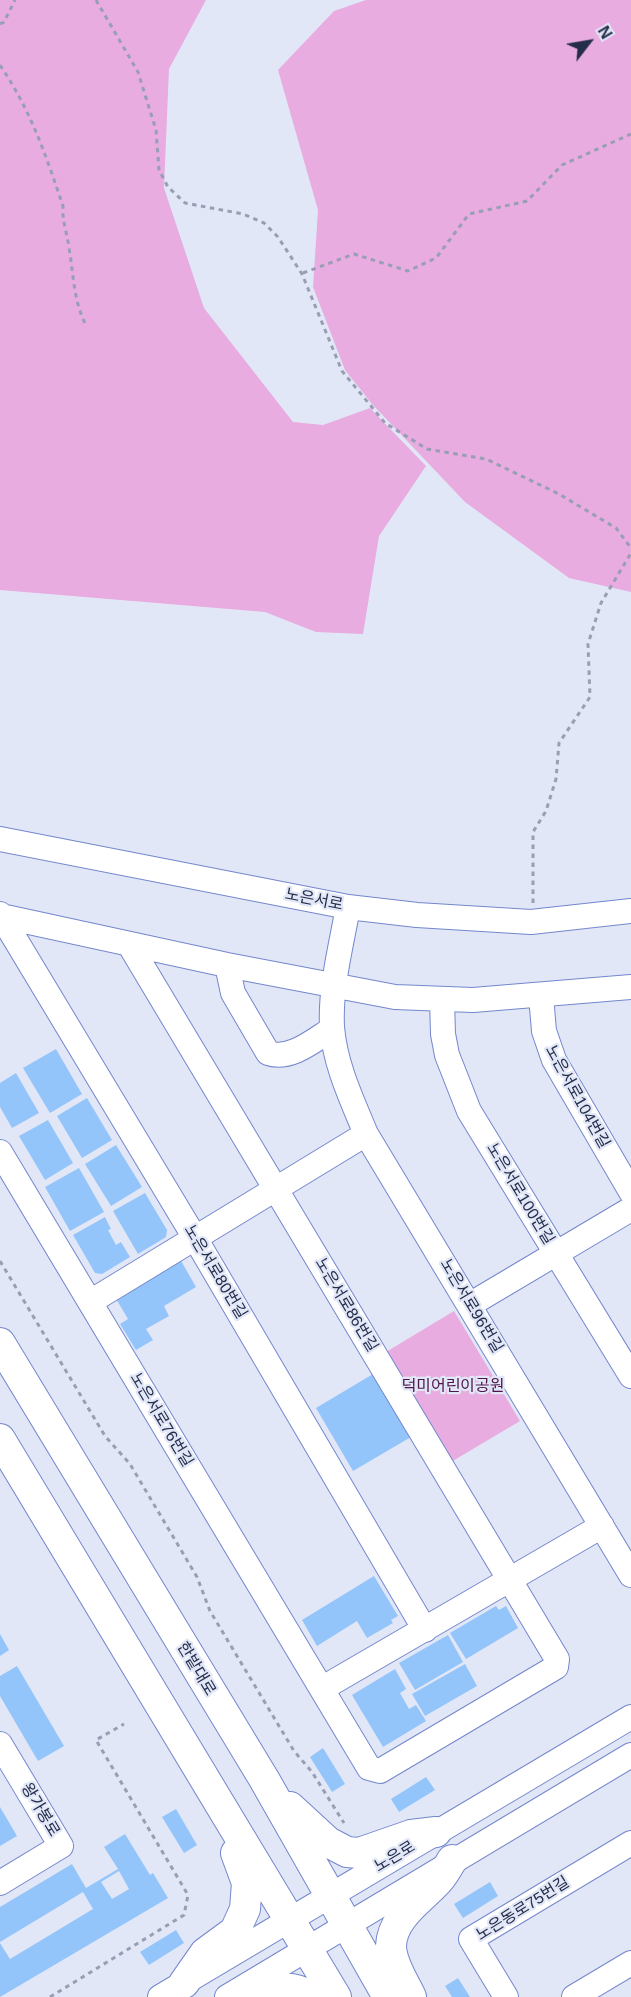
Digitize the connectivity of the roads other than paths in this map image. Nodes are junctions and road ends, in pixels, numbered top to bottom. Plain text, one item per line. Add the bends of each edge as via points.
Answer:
1 (0, 839) edge
2 (348, 907) junction
3 (631, 911) edge
4 (1, 915) edge
5 (129, 944) junction
6 (227, 964) junction
7 (334, 983) junction
8 (631, 987) edge
9 (541, 996) junction
10 (442, 999) junction
11 (333, 1029) junction
12 (366, 1134) junction
13 (0, 1152) edge
14 (277, 1190) junction
15 (631, 1192) edge
16 (631, 1209) edge
17 (195, 1238) junction
18 (556, 1254) junction
19 (90, 1302) junction
20 (471, 1304) junction
21 (0, 1343) edge
22 (631, 1376) edge
23 (4, 1456) edge
24 (602, 1526) junction
25 (631, 1575) edge
26 (510, 1579) junction
27 (425, 1630) junction
28 (556, 1667) joint
29 (323, 1688) junction
30 (631, 1717) edge
31 (0, 1744) edge
32 (631, 1755) edge
33 (264, 1779) junction
34 (223, 1810) junction
35 (436, 1833) junction
36 (631, 1843) edge
37 (452, 1860) junction
38 (0, 1882) edge
39 (329, 1896) junction
40 (289, 1921) junction
41 (345, 1925) junction
42 (306, 1949) junction
43 (630, 1966) edge
44 (172, 1990) edge
45 (227, 1997) edge
46 (249, 1997) edge
47 (311, 1997) edge
48 (336, 1997) edge
49 (388, 1997) edge
50 (411, 1997) edge
51 (506, 1997) edge
52 (574, 1997) edge

1 - 2 street, 노은서로
2 - 3 street, 노은서로 via 531,922
2 - 7 street, 노은서로96번길
4 - 5 street, 노은서로80번길
4 - 17 street, 노은서로80번길
5 - 6 street, 노은서로80번길
5 - 14 street, 노은서로86번길
6 - 7 street, 노은서로80번길
6 - 11 street via 233,993 268,1053 286,1055
7 - 10 street via 395,997
7 - 11 street, 노은서로96번길
8 - 9 street
9 - 10 street
9 - 15 street, 노은서로104번길 via 544,1031 554,1060
10 - 18 street, 노은서로100번길 via 443,1034 459,1091
11 - 12 street, 노은서로96번길 via 339,1065
12 - 14 street
12 - 20 street, 노은서로96번길
13 - 19 street, 노은서로76번길
14 - 17 street
14 - 26 street, 노은서로86번길
16 - 18 street
17 - 19 street
17 - 27 street, 노은서로80번길
18 - 20 street
18 - 22 street, 노은서로100번길
19 - 29 street, 노은서로76번길
20 - 24 street, 노은서로96번길
21 - 33 main road, 한밭대로
23 - 34 main road
24 - 25 street, 노은서로96번길
24 - 26 street
26 - 27 street
26 - 28 street, 노은서로86번길 via 557,1659
27 - 29 street
28 - 29 street, 노은서로76번길 via 380,1772 369,1768
30 - 35 street, 노은로
31 - 38 street, 왕가봉로 via 62,1846
32 - 37 street, 노은로
33 - 35 main road via 309,1827 347,1852 366,1851 411,1835
33 - 39 main road, 한밭대로
34 - 40 main road
34 - 44 main road via 247,1884 245,1909 235,1931 205,1953
35 - 39 street, 노은로
36 - 51 street, 노은동로75번길 via 471,1939
37 - 41 street, 노은로
37 - 50 main road via 438,1882 396,1927 391,1946
39 - 40 street, 노은로
39 - 41 main road, 한밭대로
40 - 42 main road
40 - 44 street, 노은로
41 - 42 street, 노은로
41 - 49 main road, 한밭대로
42 - 45 street, 노은로
42 - 48 main road
43 - 52 street
46 - 47 main road via 283,1988

